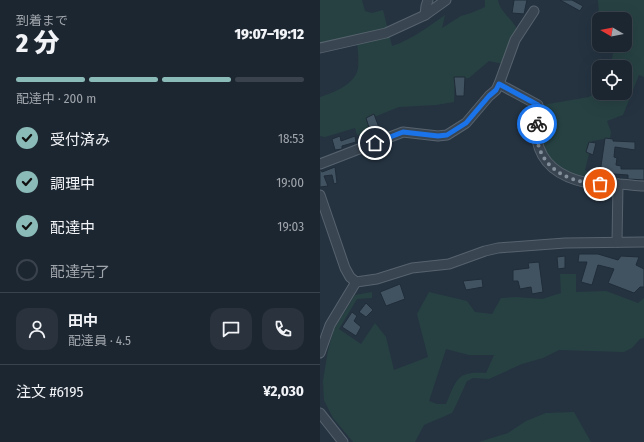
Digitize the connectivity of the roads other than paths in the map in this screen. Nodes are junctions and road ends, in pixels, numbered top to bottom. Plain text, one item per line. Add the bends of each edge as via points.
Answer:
1 (428, 0) edge
2 (446, 0) edge
3 (534, 11) dead end
4 (425, 15) junction
5 (320, 48) edge
6 (499, 84) junction
7 (320, 164) edge
8 (618, 184) junction
9 (644, 186) edge
10 (320, 195) edge
11 (617, 242) junction
12 (644, 242) edge
13 (356, 282) junction
14 (320, 353) edge
15 (320, 413) edge
16 (343, 442) edge

1 - 4 street
2 - 4 street
3 - 6 street via 515,40
4 - 5 street via 386,33
6 - 7 street via 466,123 447,135 403,132
6 - 8 street via 538,105 537,141 542,156 554,169 588,183
8 - 9 street
8 - 11 street
10 - 13 street via 345,268
11 - 12 street
11 - 13 street via 565,242 498,248 449,264 412,268 377,279
13 - 14 street via 330,325
15 - 16 street

